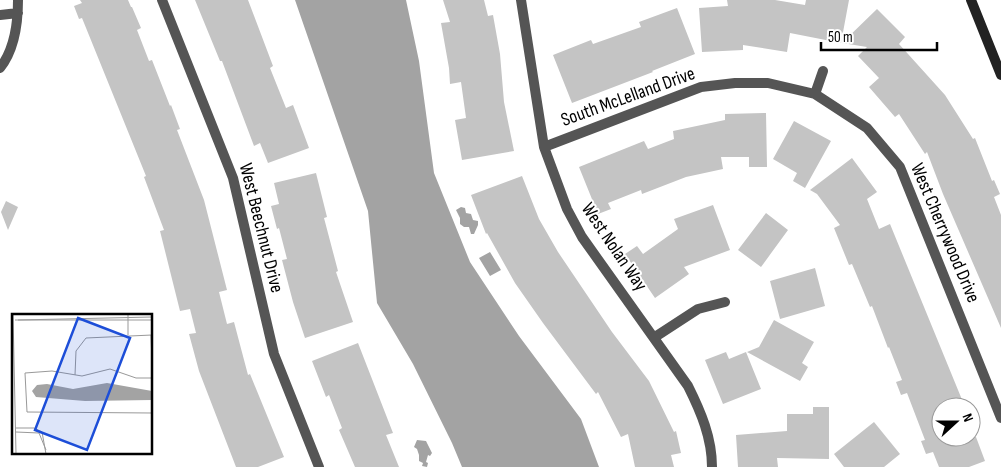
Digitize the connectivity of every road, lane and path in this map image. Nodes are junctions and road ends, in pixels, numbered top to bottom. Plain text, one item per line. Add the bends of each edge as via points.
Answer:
1 (18, 0) edge
2 (162, 0) edge
3 (521, 0) edge
4 (971, 0) edge
5 (18, 13) junction
6 (0, 15) edge
7 (0, 68) edge
8 (823, 71) dead end
9 (1001, 76) edge
10 (815, 94) junction
11 (544, 147) junction
12 (725, 302) dead end
13 (654, 337) junction
14 (1001, 418) edge
15 (319, 467) edge
16 (712, 467) edge

1 - 5 street
2 - 15 street, West Beechnut Drive via 233,178 274,354
3 - 11 street, West Nolan Way
4 - 9 main road
5 - 6 street
5 - 7 street via 18,26 6,61
8 - 10 street
10 - 11 street, South McLelland Drive via 768,83 701,87
10 - 14 street, West Cherrywood Drive via 867,128 900,167
11 - 13 street, West Nolan Way via 567,209 582,237
12 - 13 street via 698,308
13 - 16 street, West Nolan Way via 699,407 712,449

